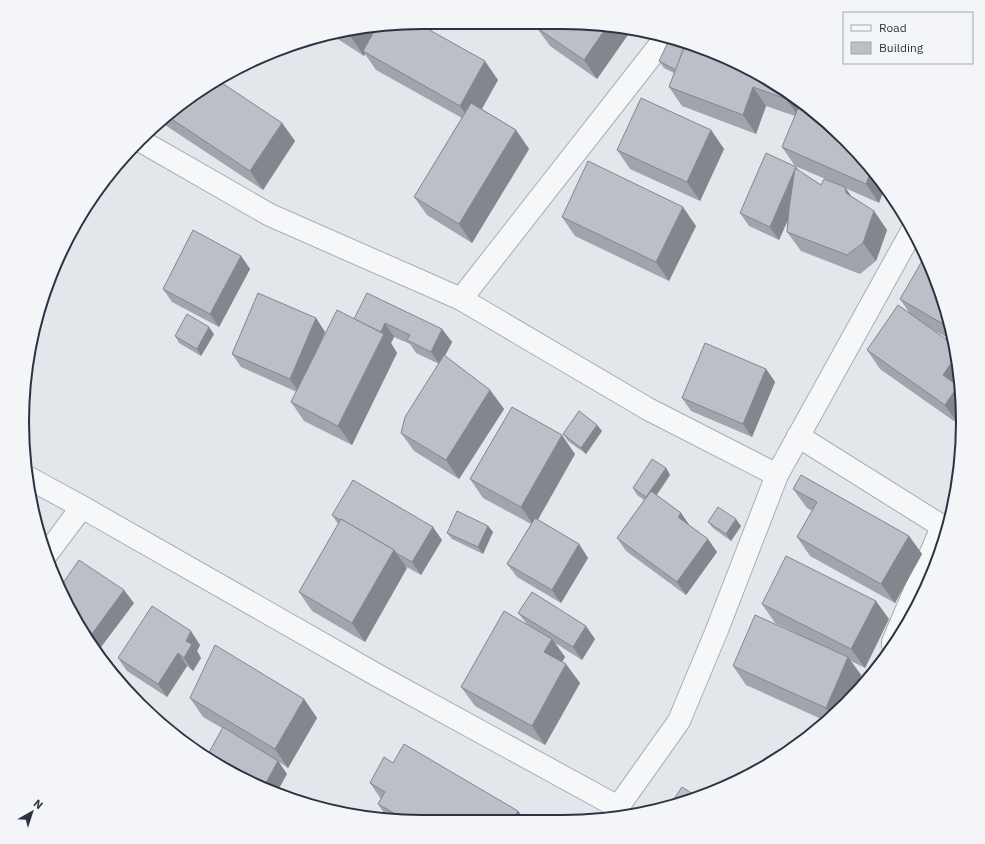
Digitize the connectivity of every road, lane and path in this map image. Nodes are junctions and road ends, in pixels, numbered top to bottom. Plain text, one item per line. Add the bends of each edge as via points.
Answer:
1 (662, 41) edge
2 (145, 143) edge
3 (908, 236) edge
4 (461, 299) junction
5 (798, 436) junction
6 (777, 475) junction
7 (33, 480) edge
8 (82, 507) junction
9 (942, 527) edge
10 (50, 549) edge
11 (930, 562) edge
12 (909, 608) edge
13 (616, 811) edge

1 - 4 street
2 - 4 street via 270,215
3 - 5 street
4 - 6 street via 648,409
5 - 6 street
5 - 9 street
6 - 13 street via 679,721
7 - 8 street
8 - 10 street
8 - 13 street
11 - 12 street

